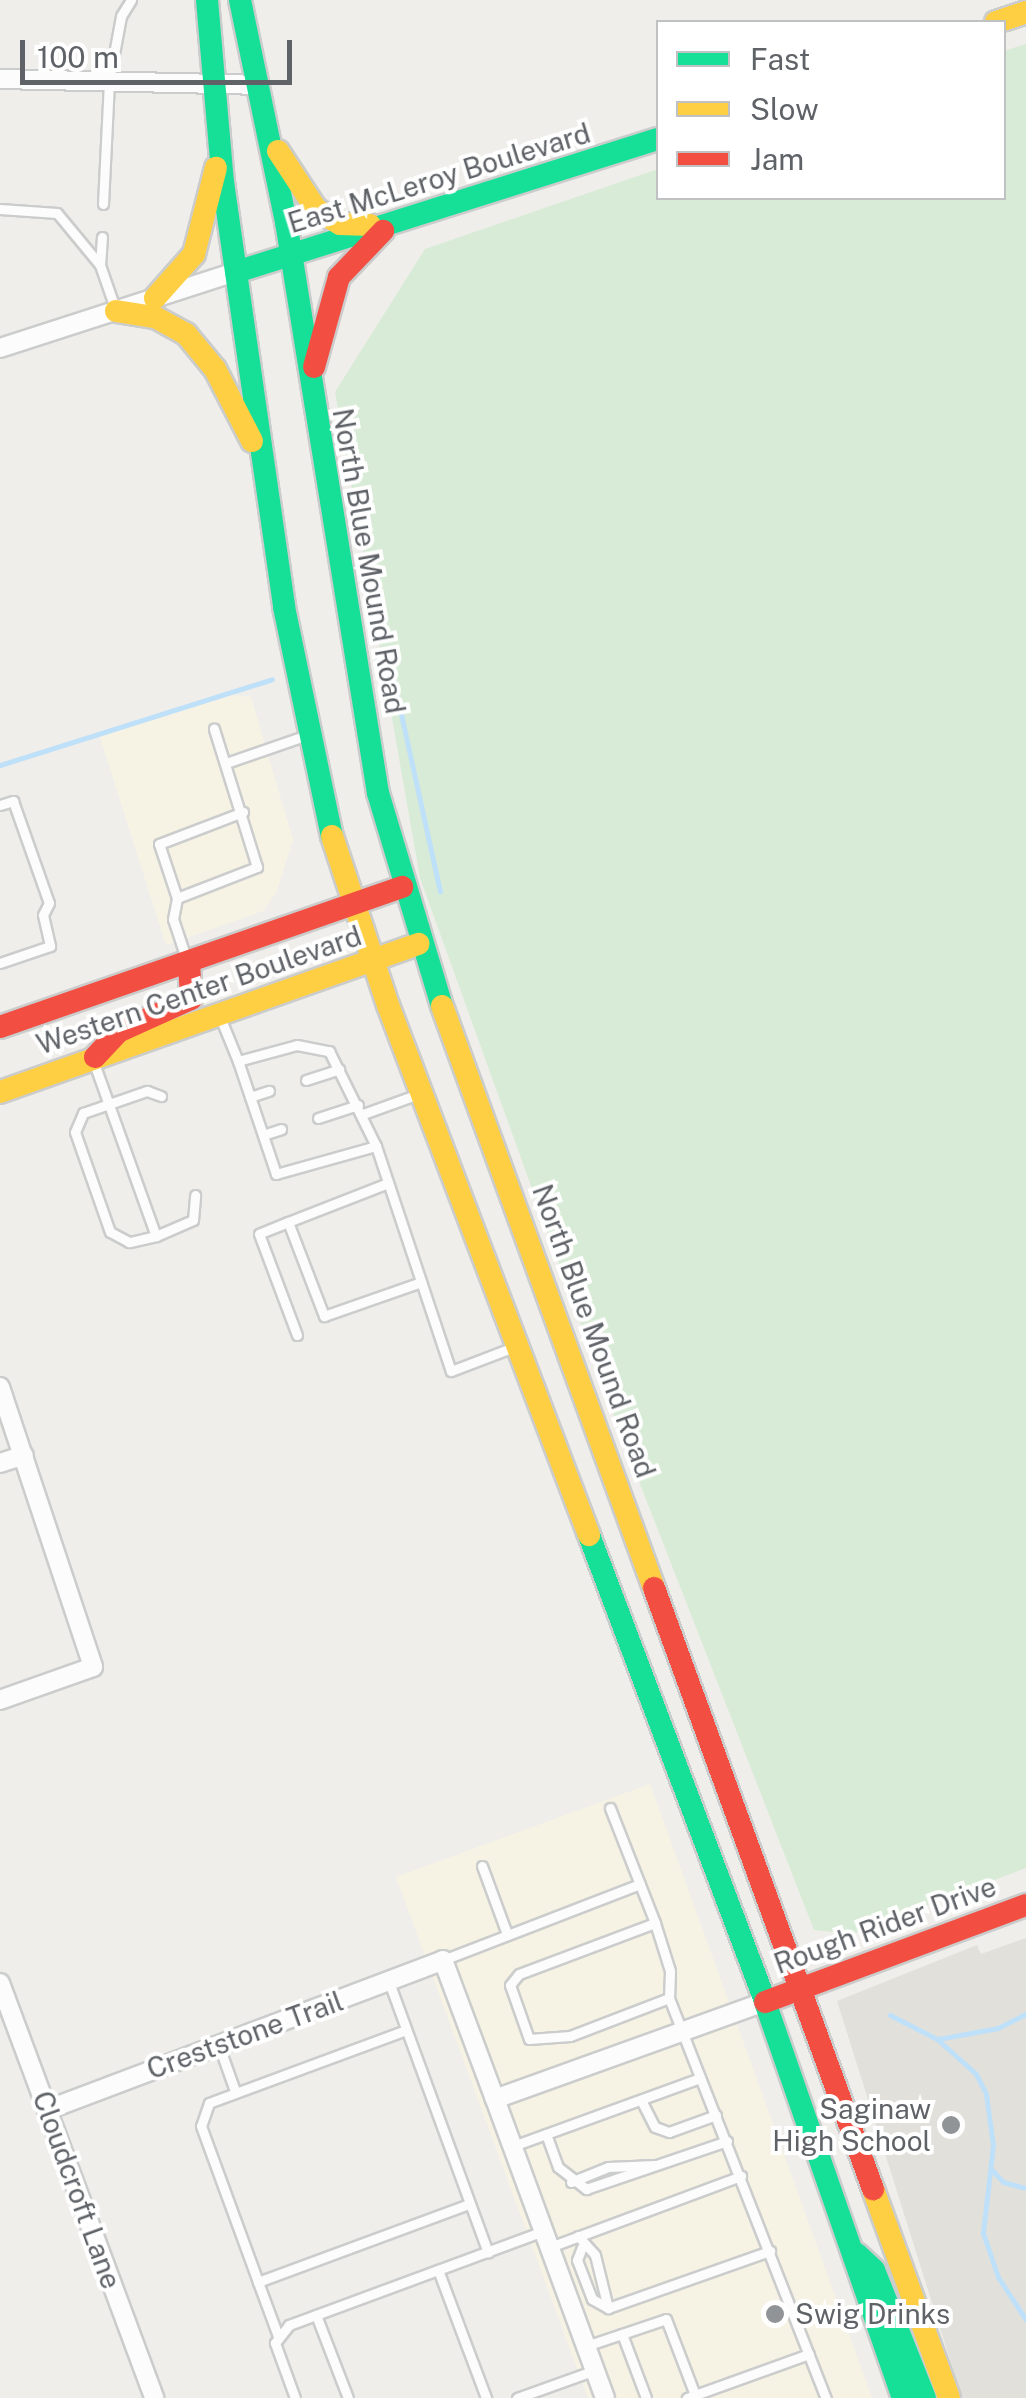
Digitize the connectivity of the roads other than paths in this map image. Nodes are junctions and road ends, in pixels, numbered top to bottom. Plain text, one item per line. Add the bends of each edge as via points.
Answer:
1 (131, 0) edge
2 (207, 0) edge
3 (240, 0) edge
4 (1026, 12) edge
5 (1002, 20) edge
6 (0, 80) edge
7 (109, 81) junction
8 (218, 84) junction
9 (256, 84) junction
10 (267, 132) junction
11 (656, 139) edge
12 (220, 150) junction
13 (103, 204) dead end
14 (0, 209) edge
15 (394, 223) junction
16 (102, 237) dead end
17 (292, 255) junction
18 (100, 266) junction
19 (236, 272) junction
20 (155, 298) junction
21 (116, 310) junction
22 (0, 348) edge
23 (310, 391) junction
24 (266, 480) junction
25 (214, 729) dead end
26 (307, 735) junction
27 (226, 763) junction
28 (0, 806) edge
29 (243, 812) junction
30 (402, 887) junction
31 (177, 898) junction
32 (353, 905) junction
33 (418, 944) junction
34 (372, 961) junction
35 (0, 963) edge
36 (188, 965) junction
37 (220, 1017) junction
38 (0, 1027) edge
39 (93, 1060) junction
40 (238, 1061) junction
41 (339, 1070) junction
42 (306, 1080) dead end
43 (269, 1091) dead end
44 (0, 1092) edge
45 (421, 1093) junction
46 (161, 1096) dead end
47 (250, 1096) junction
48 (108, 1104) junction
49 (360, 1110) junction
50 (318, 1118) dead end
51 (282, 1129) dead end
52 (262, 1135) junction
53 (376, 1146) junction
54 (388, 1182) junction
55 (195, 1195) dead end
56 (288, 1222) junction
57 (156, 1236) junction
58 (422, 1282) junction
59 (297, 1334) dead end
60 (516, 1346) junction
61 (0, 1386) edge
62 (24, 1455) junction
63 (0, 1464) edge
64 (0, 1700) edge
65 (610, 1808) dead end
66 (482, 1866) dead end
67 (640, 1884) junction
68 (1026, 1906) edge
69 (654, 1924) junction
70 (508, 1934) junction
71 (443, 1960) junction
72 (0, 1982) edge
73 (389, 1982) junction
74 (801, 1988) junction
75 (669, 1998) junction
76 (765, 2002) junction
77 (406, 2030) junction
78 (682, 2032) junction
79 (218, 2045) junction
80 (700, 2078) junction
81 (236, 2091) junction
82 (495, 2099) junction
83 (641, 2100) junction
84 (47, 2110) junction
85 (716, 2115) junction
86 (546, 2134) junction
87 (727, 2141) junction
88 (512, 2146) junction
89 (662, 2165) junction
90 (741, 2176) junction
91 (572, 2182) junction
92 (469, 2204) junction
93 (578, 2236) junction
94 (547, 2239) junction
95 (582, 2248) junction
96 (851, 2249) junction
97 (770, 2251) junction
98 (488, 2252) junction
99 (438, 2270) junction
100 (258, 2282) junction
101 (608, 2308) junction
102 (316, 2315) junction
103 (622, 2334) junction
104 (278, 2336) junction
105 (586, 2346) junction
106 (809, 2354) junction
107 (595, 2370) junction
108 (691, 2396) edge
109 (154, 2398) edge
110 (295, 2398) edge
111 (348, 2398) edge
112 (486, 2398) edge
113 (517, 2398) edge
114 (606, 2398) edge
115 (646, 2398) edge
116 (826, 2398) edge
117 (903, 2398) edge
118 (924, 2398) edge
119 (950, 2398) edge

1 - 7 lane via 121,16
2 - 8 main road
3 - 9 main road, North Blue Mound Road
4 - 5 main road
6 - 7 street
7 - 8 street
7 - 13 lane
8 - 9 street
8 - 12 main road
9 - 10 main road, North Blue Mound Road
10 - 15 main road via 306,199 327,218 352,226
10 - 17 main road, North Blue Mound Road
11 - 15 main road, East McLeroy Boulevard
12 - 19 main road
12 - 20 main road via 194,254
14 - 18 lane via 57,213
15 - 17 main road, East McLeroy Boulevard
15 - 23 main road via 339,277 325,308
16 - 18 lane
17 - 19 main road, East McLeroy Boulevard
17 - 23 main road, North Blue Mound Road
18 - 21 lane
19 - 20 street
19 - 24 main road
20 - 21 street
21 - 22 street
21 - 24 main road via 170,323 202,351 242,416
23 - 30 main road, North Blue Mound Road via 378,794
24 - 26 main road
25 - 27 lane
26 - 27 lane
26 - 32 main road
27 - 29 lane
28 - 35 lane via 13,801 49,903 43,915 50,946
29 - 31 lane via 257,867
29 - 31 lane via 159,844
30 - 32 main road, Western Center Boulevard
30 - 33 main road, North Blue Mound Road
31 - 36 lane via 173,919
32 - 34 main road
32 - 36 main road, Western Center Boulevard
33 - 34 main road, Western Center Boulevard
33 - 74 main road, North Blue Mound Road
34 - 37 main road, Western Center Boulevard
34 - 45 main road
36 - 38 main road, Western Center Boulevard
36 - 39 main road via 191,999 118,1032
37 - 39 main road, Western Center Boulevard
37 - 40 lane
39 - 44 main road, Western Center Boulevard
39 - 48 lane
40 - 41 lane via 296,1046 330,1051
40 - 47 lane
41 - 42 lane
41 - 49 lane
43 - 47 lane
45 - 49 lane
45 - 60 main road
46 - 48 lane via 146,1091
47 - 52 lane
48 - 57 lane
48 - 57 lane via 82,1114 76,1132 110,1232 129,1242
49 - 50 lane
49 - 53 lane
51 - 52 lane
52 - 53 lane via 276,1174
53 - 54 lane
54 - 56 lane
54 - 58 lane
55 - 57 lane via 193,1220
56 - 58 lane via 324,1316
56 - 59 lane via 259,1234
58 - 60 lane via 451,1371
60 - 76 main road
61 - 62 street
62 - 63 street
62 - 64 street via 94,1667
65 - 67 lane
66 - 70 lane
67 - 69 lane
67 - 70 lane
68 - 74 main road, Rough Rider Drive
69 - 75 lane via 670,1971
69 - 75 lane via 519,1974 510,1985 512,2001 528,2038 549,2040
70 - 71 lane
71 - 73 street, Creststone Trail
71 - 82 street
72 - 84 street, Cloudcroft Lane
73 - 77 lane
73 - 79 street, Creststone Trail
74 - 76 main road, Rough Rider Drive
74 - 119 main road, North Blue Mound Road
75 - 78 lane
76 - 78 street
76 - 96 main road
77 - 81 lane
77 - 92 lane
78 - 80 lane
78 - 82 street
79 - 81 lane
79 - 84 street, Creststone Trail
80 - 83 lane
80 - 85 lane
81 - 100 lane via 209,2103 201,2126
82 - 88 street
83 - 85 lane via 655,2127 668,2132
83 - 86 lane
84 - 109 street, Cloudcroft Lane
85 - 87 lane
86 - 88 lane
86 - 91 lane via 558,2167
87 - 89 lane
87 - 90 lane
88 - 94 street
89 - 91 lane via 608,2167
89 - 91 lane via 602,2187 586,2190
90 - 93 lane
90 - 97 lane
92 - 98 lane
92 - 100 lane
93 - 94 lane
93 - 95 lane
94 - 98 lane
94 - 105 street
95 - 101 lane via 595,2255
95 - 101 lane via 577,2260 592,2299
96 - 117 main road
96 - 118 main road via 874,2270
97 - 101 lane
97 - 106 lane
98 - 99 lane
99 - 102 lane
99 - 112 lane
100 - 104 lane
102 - 104 lane
102 - 111 lane
103 - 105 lane
103 - 108 lane via 666,2319
103 - 115 lane
104 - 110 lane via 276,2349
105 - 107 street
106 - 108 lane
106 - 116 lane
107 - 113 lane
107 - 114 street

